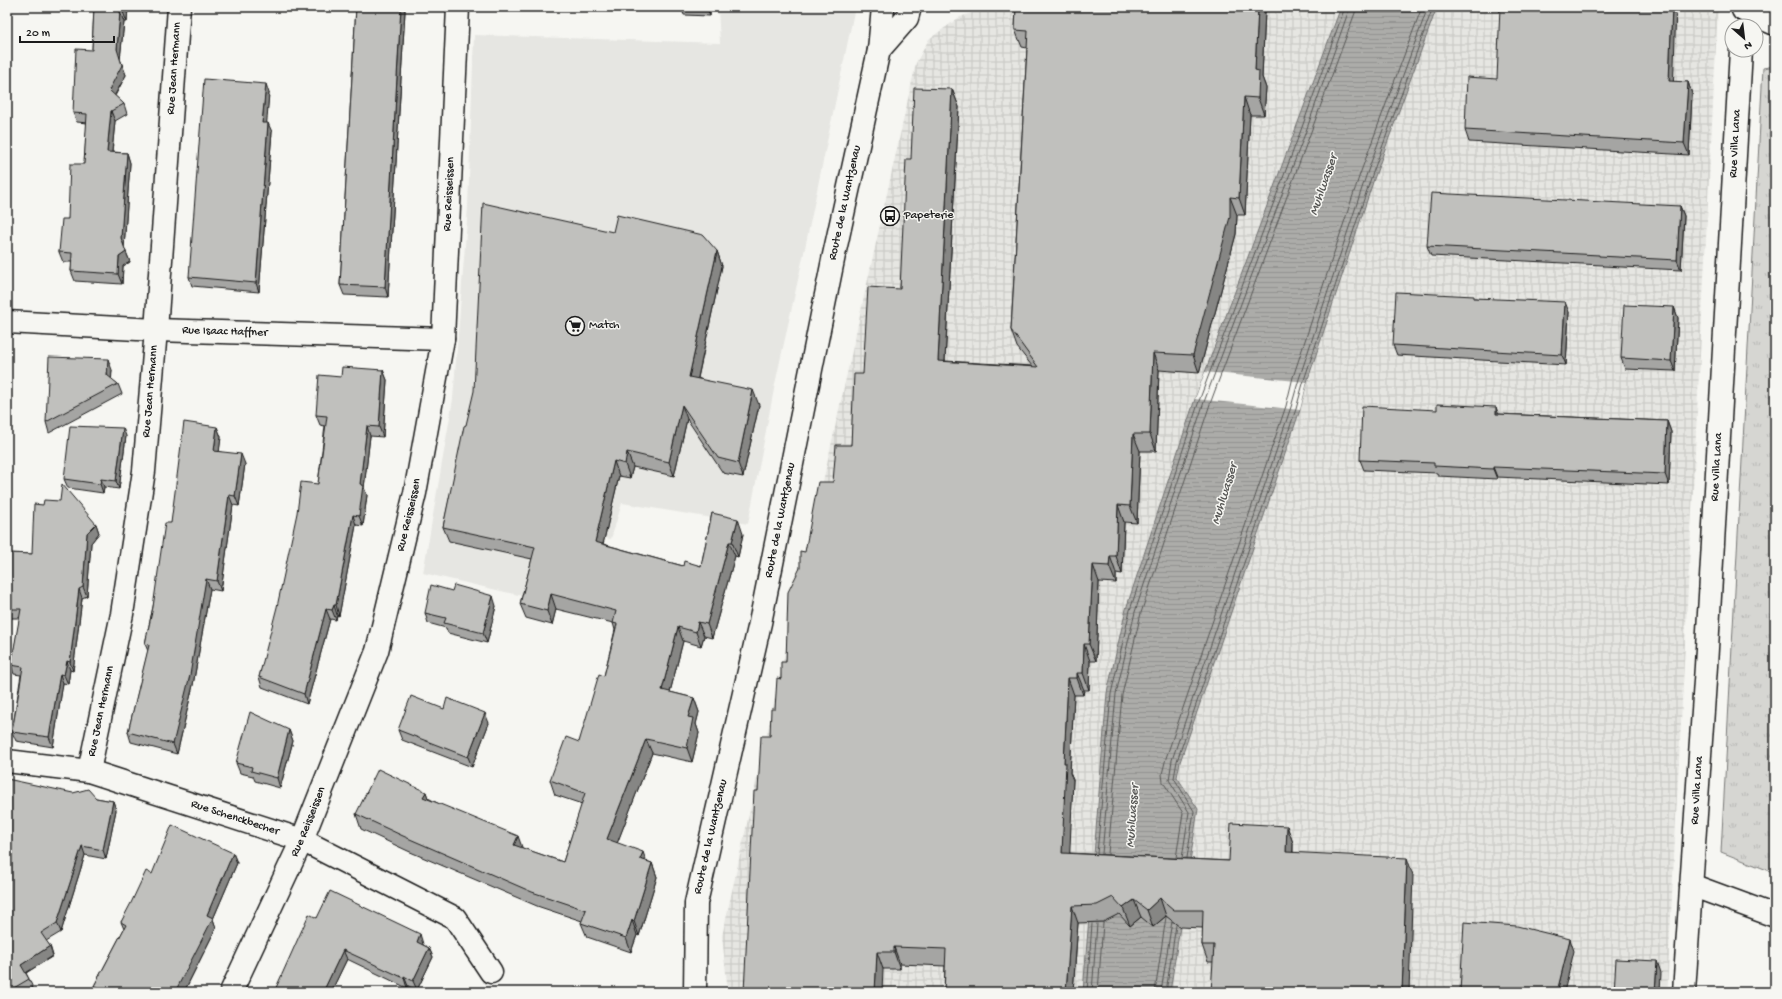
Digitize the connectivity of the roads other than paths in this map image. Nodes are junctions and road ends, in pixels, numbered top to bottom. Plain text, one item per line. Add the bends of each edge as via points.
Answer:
1 (179, 7) edge
2 (458, 7) edge
3 (883, 7) edge
4 (913, 10) edge
5 (1743, 14) edge
6 (1775, 24) edge
7 (879, 50) junction
8 (1741, 58) edge
9 (7, 322) edge
10 (156, 330) junction
11 (443, 339) junction
12 (7, 761) edge
13 (89, 771) junction
14 (302, 840) junction
15 (1691, 885) junction
16 (1775, 916) edge
17 (490, 972) dead end
18 (231, 992) edge
19 (695, 992) edge
20 (1684, 992) edge

1 - 10 street, Rue Jean Hermann
2 - 11 street, Rue Reisseissen
3 - 7 street, Route de la Wantzenau
4 - 7 street, Route de la Wantzenau
5 - 6 street
7 - 19 street, Route de la Wantzenau via 834,255 762,616 696,903
8 - 15 street, Rue Villa Lana
9 - 10 street, Rue Isaac Haffner
10 - 11 street, Rue Isaac Haffner
10 - 13 street, Rue Jean Hermann via 144,471 122,614
11 - 14 street, Rue Reisseissen via 415,493 377,651
12 - 13 street, Rue Schenckbecher
13 - 14 street, Rue Schenckbecher
14 - 17 street, Rue Schenckbecher via 455,918
14 - 18 street, Rue Reisseissen
15 - 16 street
15 - 20 street, Rue Villa Lana

